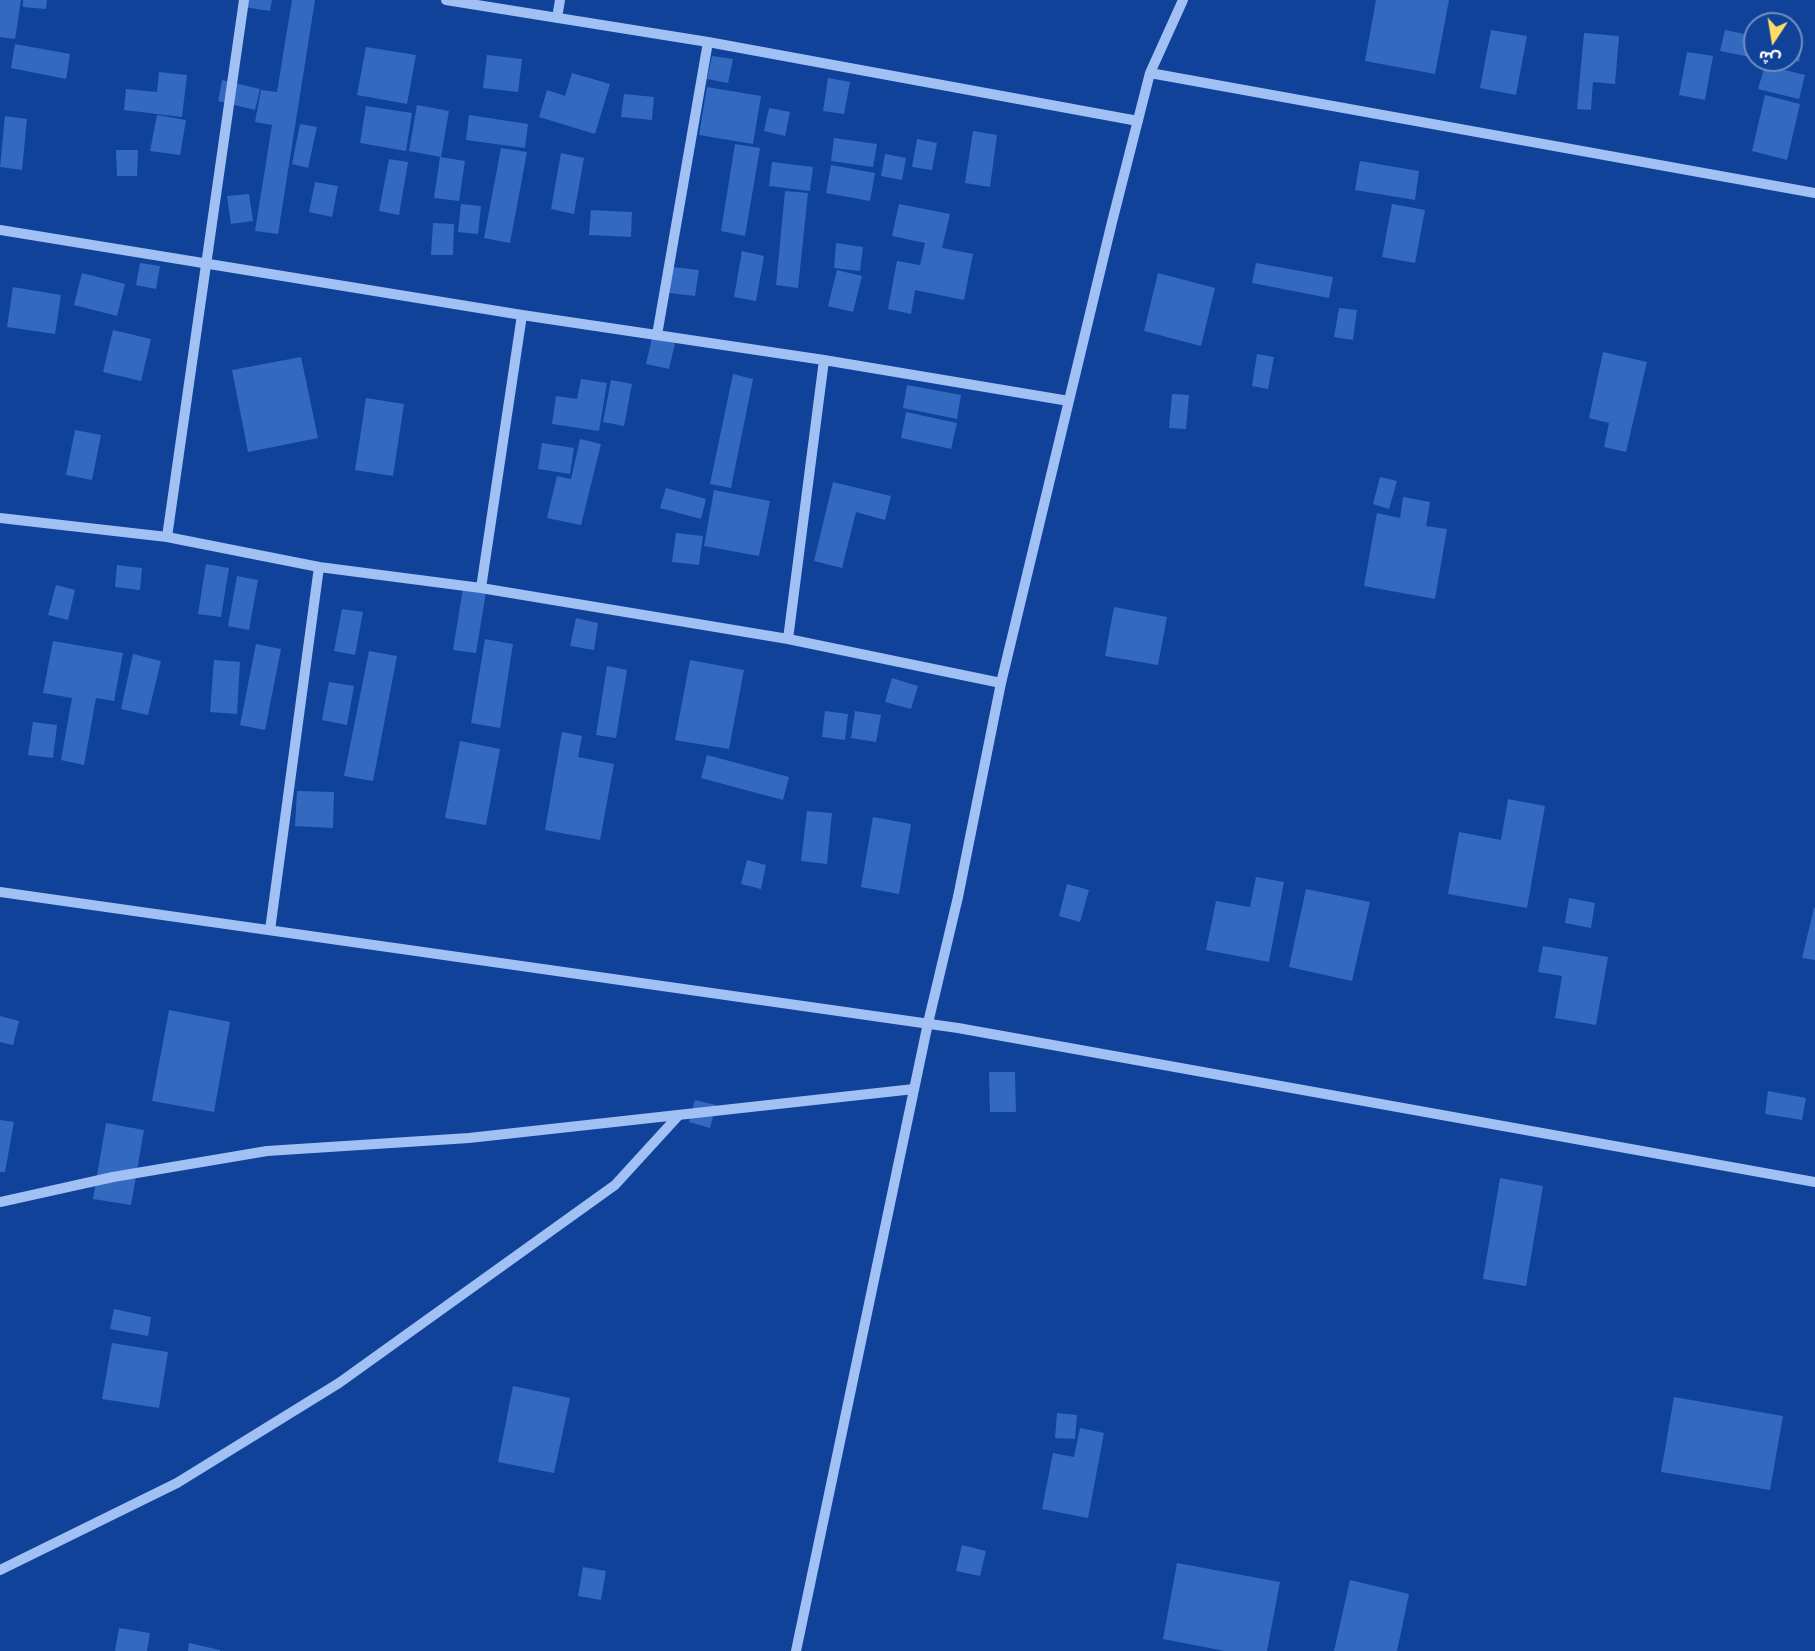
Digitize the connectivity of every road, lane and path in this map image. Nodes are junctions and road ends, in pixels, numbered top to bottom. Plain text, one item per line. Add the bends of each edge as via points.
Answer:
1 (244, 0) edge
2 (446, 0) edge
3 (560, 0) edge
4 (1183, 0) edge
5 (557, 18) junction
6 (708, 42) junction
7 (1150, 73) junction
8 (1138, 121) junction
9 (1815, 193) edge
10 (0, 230) edge
11 (205, 263) junction
12 (522, 315) junction
13 (657, 335) junction
14 (824, 360) junction
15 (1069, 401) junction
16 (0, 518) edge
17 (167, 537) junction
18 (320, 567) junction
19 (482, 588) junction
20 (788, 639) junction
21 (1001, 683) junction
22 (0, 892) edge
23 (270, 930) junction
24 (928, 1023) junction
25 (914, 1089) junction
26 (679, 1115) junction
27 (1815, 1182) edge
28 (0, 1202) edge
29 (0, 1570) edge
30 (796, 1651) edge

1 - 11 street
2 - 5 street
3 - 5 street
4 - 7 street
5 - 6 street
6 - 8 street
6 - 13 street
7 - 8 street
7 - 9 street
8 - 15 street
10 - 11 street
11 - 12 street
11 - 17 street
12 - 13 street
12 - 19 street
13 - 14 street
14 - 15 street
14 - 20 street
15 - 21 street
16 - 17 street
17 - 18 street
18 - 19 street
18 - 23 street
19 - 20 street
20 - 21 street
21 - 24 street
22 - 23 street
23 - 24 street
24 - 25 street
24 - 27 street
25 - 26 street
25 - 30 street
26 - 28 street via 469,1138 267,1151 113,1177
26 - 29 street via 615,1185 339,1383 177,1483

